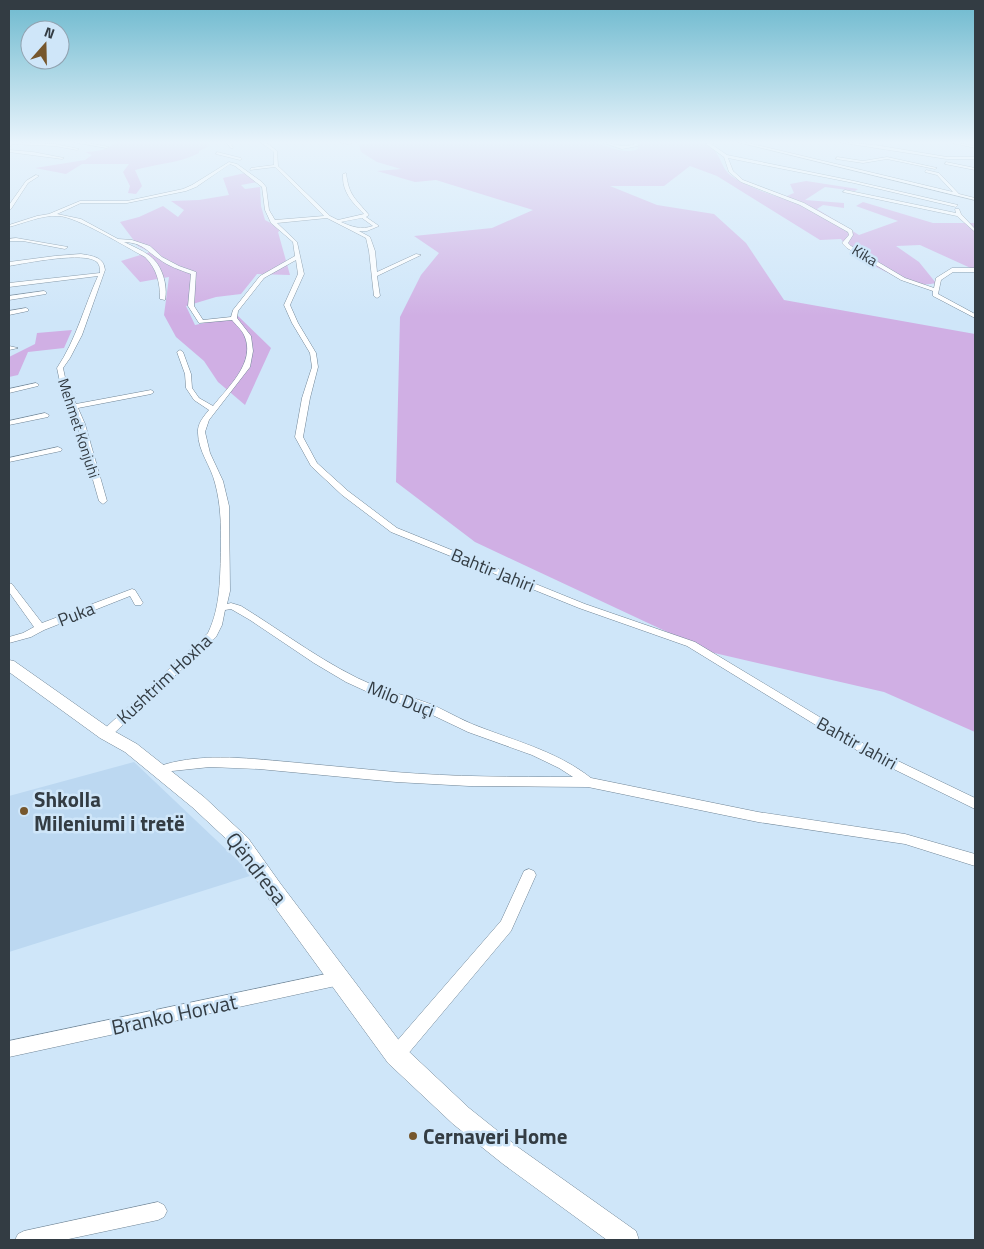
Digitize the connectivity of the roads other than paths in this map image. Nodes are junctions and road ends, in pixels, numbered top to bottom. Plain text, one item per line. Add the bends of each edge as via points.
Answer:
1 (140, 199) edge
2 (266, 199) edge
3 (310, 199) edge
4 (352, 199) edge
5 (790, 199) edge
6 (884, 199) edge
7 (927, 199) edge
8 (957, 199) edge
9 (956, 206) junction
10 (81, 213) dead end
11 (959, 215) junction
12 (51, 216) junction
13 (60, 216) junction
14 (328, 217) junction
15 (364, 217) junction
16 (336, 220) junction
17 (273, 222) junction
18 (9, 226) edge
19 (353, 228) junction
20 (975, 231) edge
21 (9, 240) edge
22 (118, 240) junction
23 (66, 247) dead end
24 (418, 255) dead end
25 (297, 257) junction
26 (9, 264) edge
27 (975, 270) edge
28 (102, 274) junction
29 (375, 275) junction
30 (9, 285) edge
31 (935, 290) junction
32 (44, 293) dead end
33 (377, 296) dead end
34 (9, 298) edge
35 (162, 298) dead end
36 (26, 310) dead end
37 (9, 313) edge
38 (975, 316) edge
39 (234, 318) junction
40 (180, 352) dead end
41 (36, 385) dead end
42 (9, 391) edge
43 (152, 392) dead end
44 (74, 407) junction
45 (213, 408) junction
46 (45, 414) dead end
47 (9, 423) edge
48 (58, 449) dead end
49 (9, 460) edge
50 (103, 501) dead end
51 (9, 586) edge
52 (138, 603) dead end
53 (221, 608) junction
54 (40, 628) junction
55 (9, 640) edge
56 (9, 665) edge
57 (106, 734) junction
58 (158, 771) junction
59 (588, 782) junction
60 (975, 804) edge
61 (975, 860) edge
62 (529, 875) dead end
63 (340, 978) junction
64 (9, 1049) edge
65 (396, 1055) junction
66 (158, 1211) dead end
67 (24, 1240) edge
68 (626, 1240) edge

1 - 12 street via 80,202
2 - 17 street
3 - 14 street
4 - 15 street via 367,215
5 - 31 street, Kika via 850,231 845,243 850,247 903,279
6 - 11 street
7 - 9 street
8 - 9 street
9 - 11 street
10 - 13 street
11 - 20 street
12 - 13 street
12 - 18 street
13 - 22 street via 79,220
14 - 16 street
14 - 17 street
15 - 16 street
15 - 19 street via 376,228
16 - 19 street
17 - 25 street, Bahtir Jahiri via 295,242
19 - 29 street via 368,237
21 - 23 street
22 - 35 street via 154,262 162,278
22 - 39 street via 148,247 160,258 194,272 191,306 201,322
24 - 29 street
25 - 39 street via 262,277 235,311
25 - 60 street, Bahtir Jahiri via 301,274 287,305 313,353 315,367 299,437 314,464 345,493 394,530 582,606 691,644 867,751
26 - 28 street via 62,257 92,257 100,261
27 - 31 street via 952,270 938,279
28 - 30 street
28 - 44 street, Mehmet Konjuhi via 68,358 60,368
29 - 33 street
31 - 38 street via 935,296
32 - 34 street
36 - 37 street
39 - 45 street, Kushtrim Hoxha via 248,336 247,367
40 - 45 street via 189,388 196,400
41 - 42 street
43 - 44 street
44 - 50 street, Mehmet Konjuhi
45 - 53 street, Kushtrim Hoxha via 201,432 225,506 225,591
46 - 47 street
48 - 49 street
51 - 54 street
52 - 54 street, Puka via 132,592
53 - 57 street, Kushtrim Hoxha via 212,636
53 - 59 street, Milo Duçi via 238,608 320,663 366,687 420,704 476,732 535,750 562,762
54 - 55 street, Puka
56 - 57 street, Qëndresa
57 - 58 street, Qëndresa via 131,748
58 - 59 street via 171,766 210,762 405,778
58 - 63 street, Qëndresa via 242,843
59 - 61 street via 758,817 905,839
62 - 65 street via 506,926
63 - 64 street, Branko Horvat
63 - 65 street, Qëndresa
65 - 68 street, Qëndresa via 461,1116
66 - 67 street

